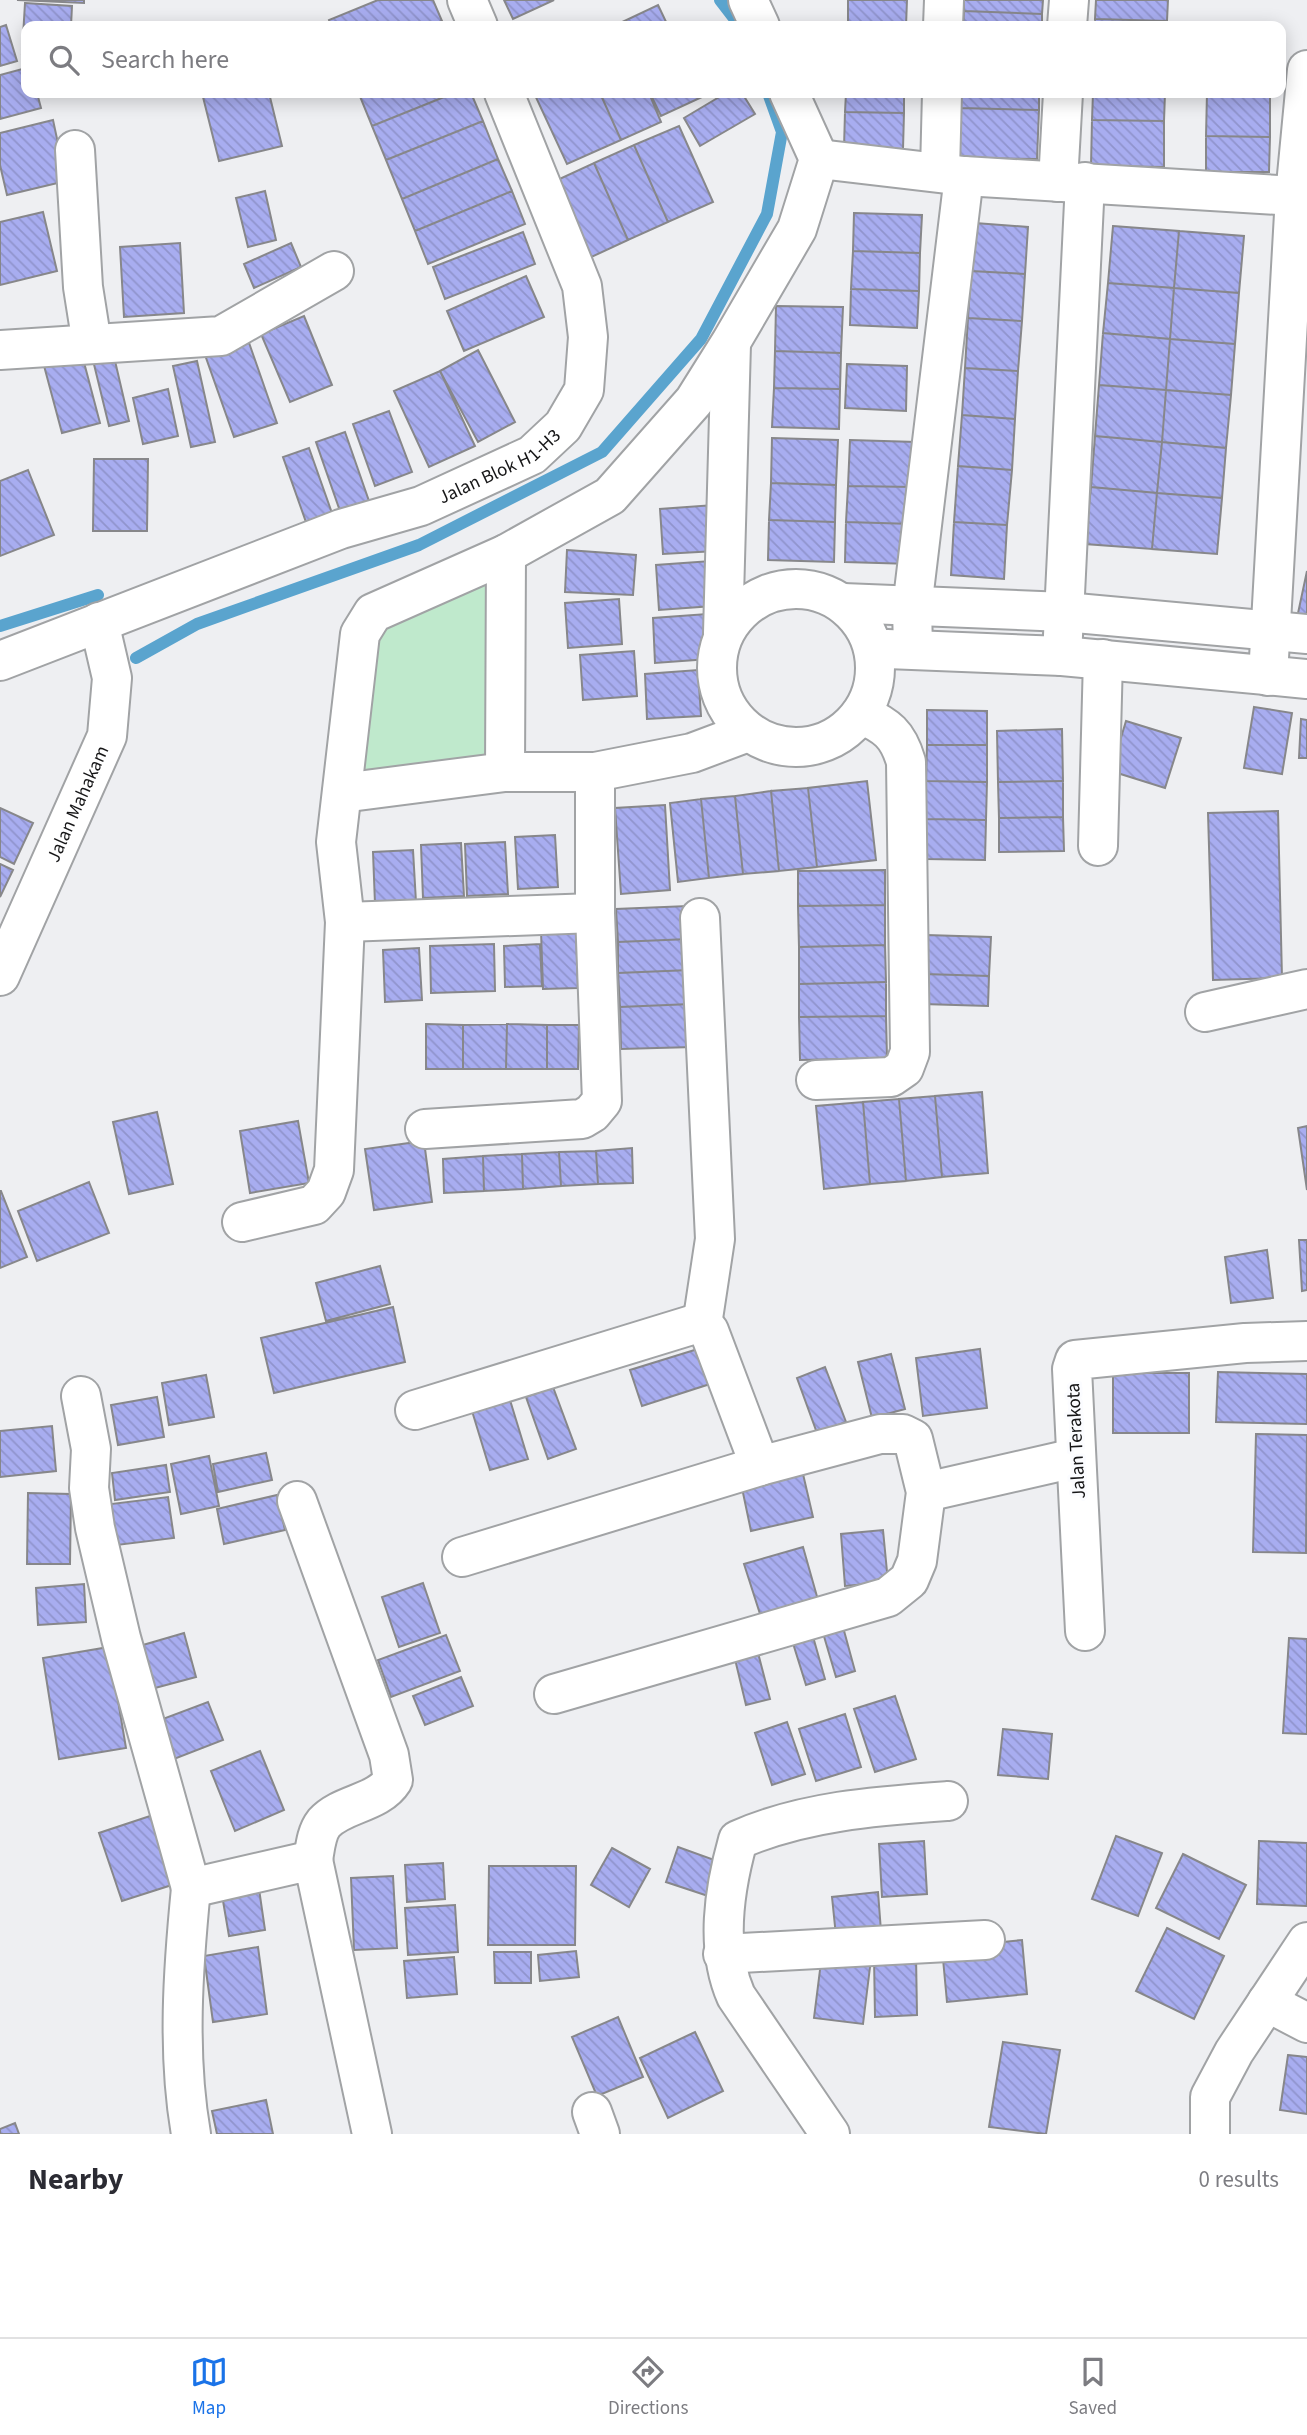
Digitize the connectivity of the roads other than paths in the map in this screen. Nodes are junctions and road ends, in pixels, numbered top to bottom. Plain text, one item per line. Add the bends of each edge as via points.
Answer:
1 (467, 0) edge
2 (748, 0) edge
3 (944, 0) edge
4 (1069, 0) edge
5 (476, 21) edge
6 (758, 21) edge
7 (943, 21) edge
8 (1068, 21) edge
9 (1307, 70) edge
10 (506, 98) edge
11 (791, 98) edge
12 (943, 98) edge
13 (1064, 98) edge
14 (75, 150) dead end
15 (819, 159) junction
16 (952, 173) junction
17 (1072, 182) junction
18 (1295, 196) junction
19 (334, 271) dead end
20 (731, 341) junction
21 (92, 344) junction
22 (0, 349) edge
23 (506, 554) junction
24 (844, 603) junction
25 (912, 608) junction
26 (1065, 612) junction
27 (99, 622) junction
28 (1289, 632) edge
29 (723, 633) junction
30 (912, 648) junction
31 (874, 649) junction
32 (1062, 656) junction
33 (1103, 659) junction
34 (0, 661) edge
35 (1268, 676) junction
36 (1307, 678) edge
37 (861, 714) junction
38 (748, 732) junction
39 (505, 772) junction
40 (595, 772) junction
41 (342, 793) junction
42 (1098, 846) dead end
43 (595, 913) junction
44 (699, 918) dead end
45 (345, 922) junction
46 (0, 976) edge
47 (1307, 989) edge
48 (1205, 1012) dead end
49 (816, 1080) dead end
50 (425, 1129) dead end
51 (242, 1222) dead end
52 (702, 1325) junction
53 (1307, 1341) edge
54 (81, 1396) dead end
55 (415, 1410) dead end
56 (1075, 1458) junction
57 (760, 1466) junction
58 (926, 1492) junction
59 (297, 1501) dead end
60 (462, 1557) dead end
61 (1085, 1631) dead end
62 (554, 1694) dead end
63 (948, 1801) dead end
64 (313, 1860) junction
65 (191, 1888) junction
66 (985, 1940) dead end
67 (1307, 1942) edge
68 (723, 1954) junction
69 (1267, 2002) junction
70 (1307, 2023) edge
71 (1208, 2133) edge
72 (191, 2134) edge
73 (372, 2134) edge
74 (830, 2134) edge

1 - 5 street
2 - 6 street
3 - 7 street
4 - 8 street
9 - 18 street
10 - 27 street, Jalan Blok H1-H3 via 582,286 589,337 584,390 563,426 532,454 421,506 341,529
11 - 15 street
12 - 16 street
13 - 17 street
14 - 21 street via 83,287
15 - 16 street
15 - 20 street via 797,229
16 - 17 street
16 - 25 street
17 - 18 street
17 - 26 street via 1074,374
18 - 28 street
19 - 21 street via 221,336
20 - 23 street via 694,401 610,496
20 - 29 street
21 - 22 street
23 - 39 street
23 - 41 street via 373,613 360,634
24 - 25 street
24 - 29 street via 818,591 790,588 763,595 740,610
24 - 31 street via 863,623
25 - 26 street
25 - 30 street
26 - 28 street
26 - 32 street
27 - 34 street, Jalan Blok H1-H3
27 - 46 street, Jalan Mahakam via 112,678 107,736
28 - 35 street
29 - 38 street via 716,660 718,687 729,713
30 - 31 street
30 - 32 street
31 - 37 street via 875,682
32 - 33 street
33 - 35 street
33 - 42 street
35 - 36 street
37 - 38 street via 844,732 821,744 796,748 771,744
37 - 49 street via 900,741 906,762 910,1052 904,1068 891,1077
38 - 40 street via 692,753
39 - 40 street
39 - 41 street
40 - 43 street
41 - 45 street via 336,842
43 - 45 street
43 - 50 street via 602,1101 582,1119
44 - 52 street via 715,1239
45 - 51 street via 334,1170 327,1192 314,1205
47 - 48 street
52 - 55 street
52 - 57 street via 709,1331
53 - 56 street, Jalan Terakota via 1075,1360
54 - 65 street via 91,1449 89,1488 95,1528
56 - 58 street
56 - 61 street, Jalan Terakota
57 - 58 street via 880,1434 903,1434 913,1439
57 - 60 street
58 - 62 street via 917,1561 909,1580 888,1597
59 - 64 street via 389,1755 393,1780 387,1790 324,1823
63 - 68 street via 806,1818 738,1840 730,1866
64 - 65 street
64 - 73 street
65 - 72 street via 183,2027
66 - 68 street
67 - 69 street
68 - 74 street via 736,1996
69 - 70 street
69 - 71 street via 1210,2097

